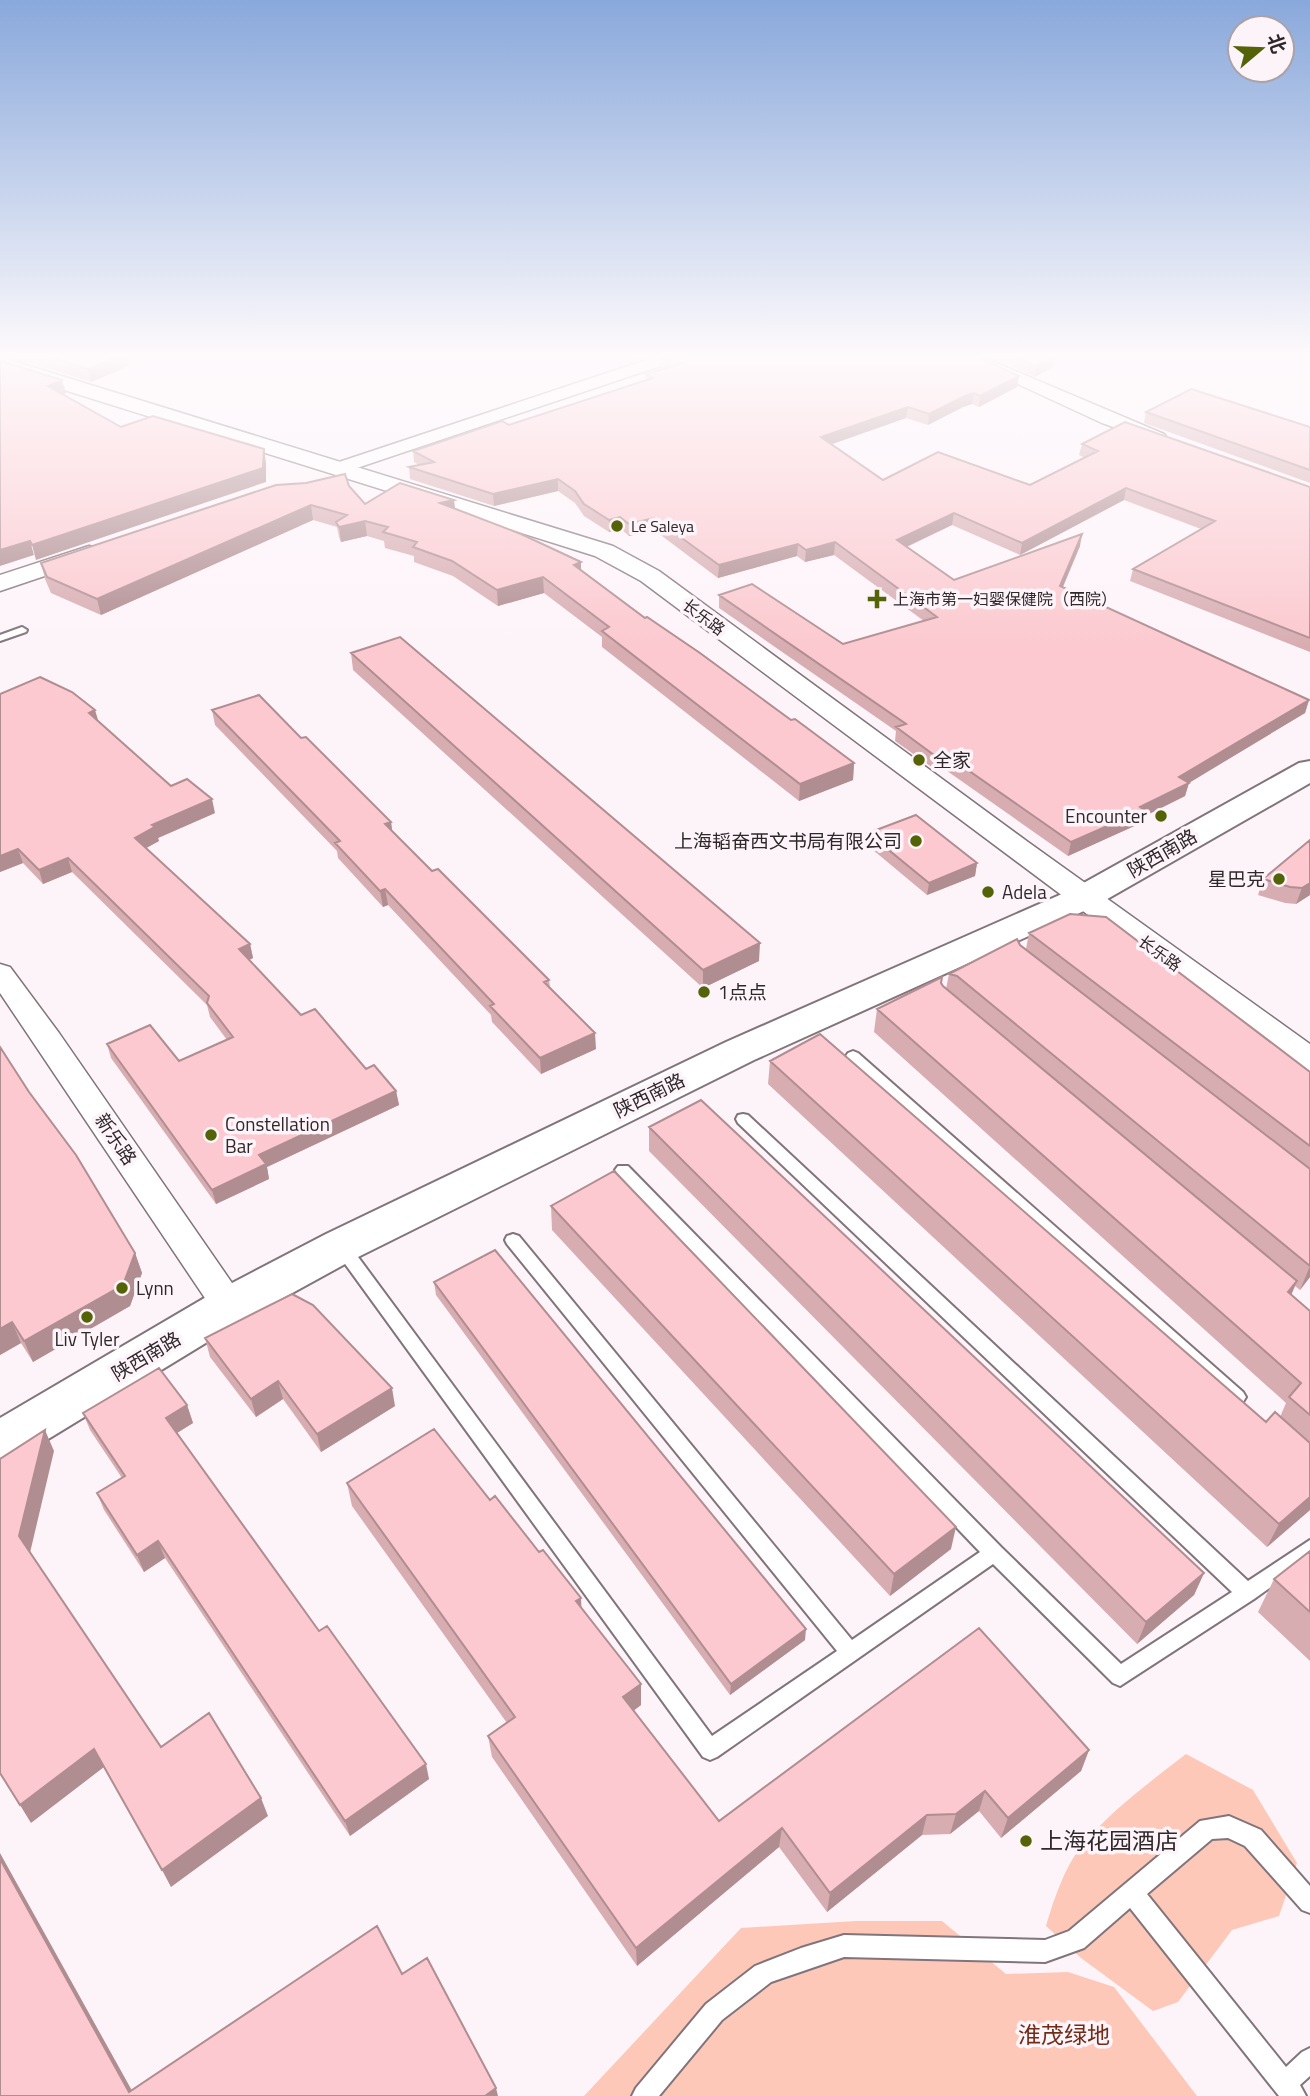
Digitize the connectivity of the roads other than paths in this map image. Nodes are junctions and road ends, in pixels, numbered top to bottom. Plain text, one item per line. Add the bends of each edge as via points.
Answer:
1 (292, 452) edge
2 (388, 452) edge
3 (342, 467) junction
4 (302, 481) edge
5 (105, 548) edge
6 (0, 583) edge
7 (22, 630) dead end
8 (0, 639) edge
9 (1310, 770) edge
10 (1083, 898) junction
11 (0, 973) edge
12 (853, 1056) dead end
13 (1310, 1062) edge
14 (743, 1119) dead end
15 (622, 1170) dead end
16 (513, 1240) dead end
17 (341, 1246) junction
18 (229, 1306) junction
19 (1248, 1406) edge
20 (0, 1443) edge
21 (1310, 1548) edge
22 (994, 1553) junction
23 (1247, 1593) junction
24 (850, 1653) junction
25 (1132, 1893) junction
26 (1310, 1902) edge
27 (1310, 2060) edge
28 (1289, 2090) edge
29 (645, 2096) edge

1 - 3 street, 长乐路
2 - 3 street
3 - 4 street
3 - 10 street, 长乐路 via 604,551 650,576
5 - 6 street
7 - 8 lane
9 - 10 main road, 陕西南路
10 - 13 street, 长乐路
10 - 17 main road, 陕西南路 via 740,1051
11 - 18 street, 新乐路
12 - 19 lane
14 - 23 lane
15 - 22 lane
16 - 24 lane
17 - 18 main road, 陕西南路
17 - 24 lane via 710,1750
18 - 20 main road, 陕西南路
21 - 23 lane
22 - 23 lane via 1120,1676
22 - 24 lane
25 - 26 lane via 1208,1829 1229,1827 1253,1838
25 - 28 lane
25 - 29 lane via 1076,1940 1045,1951 844,1946 763,1974 714,2012
27 - 28 lane

